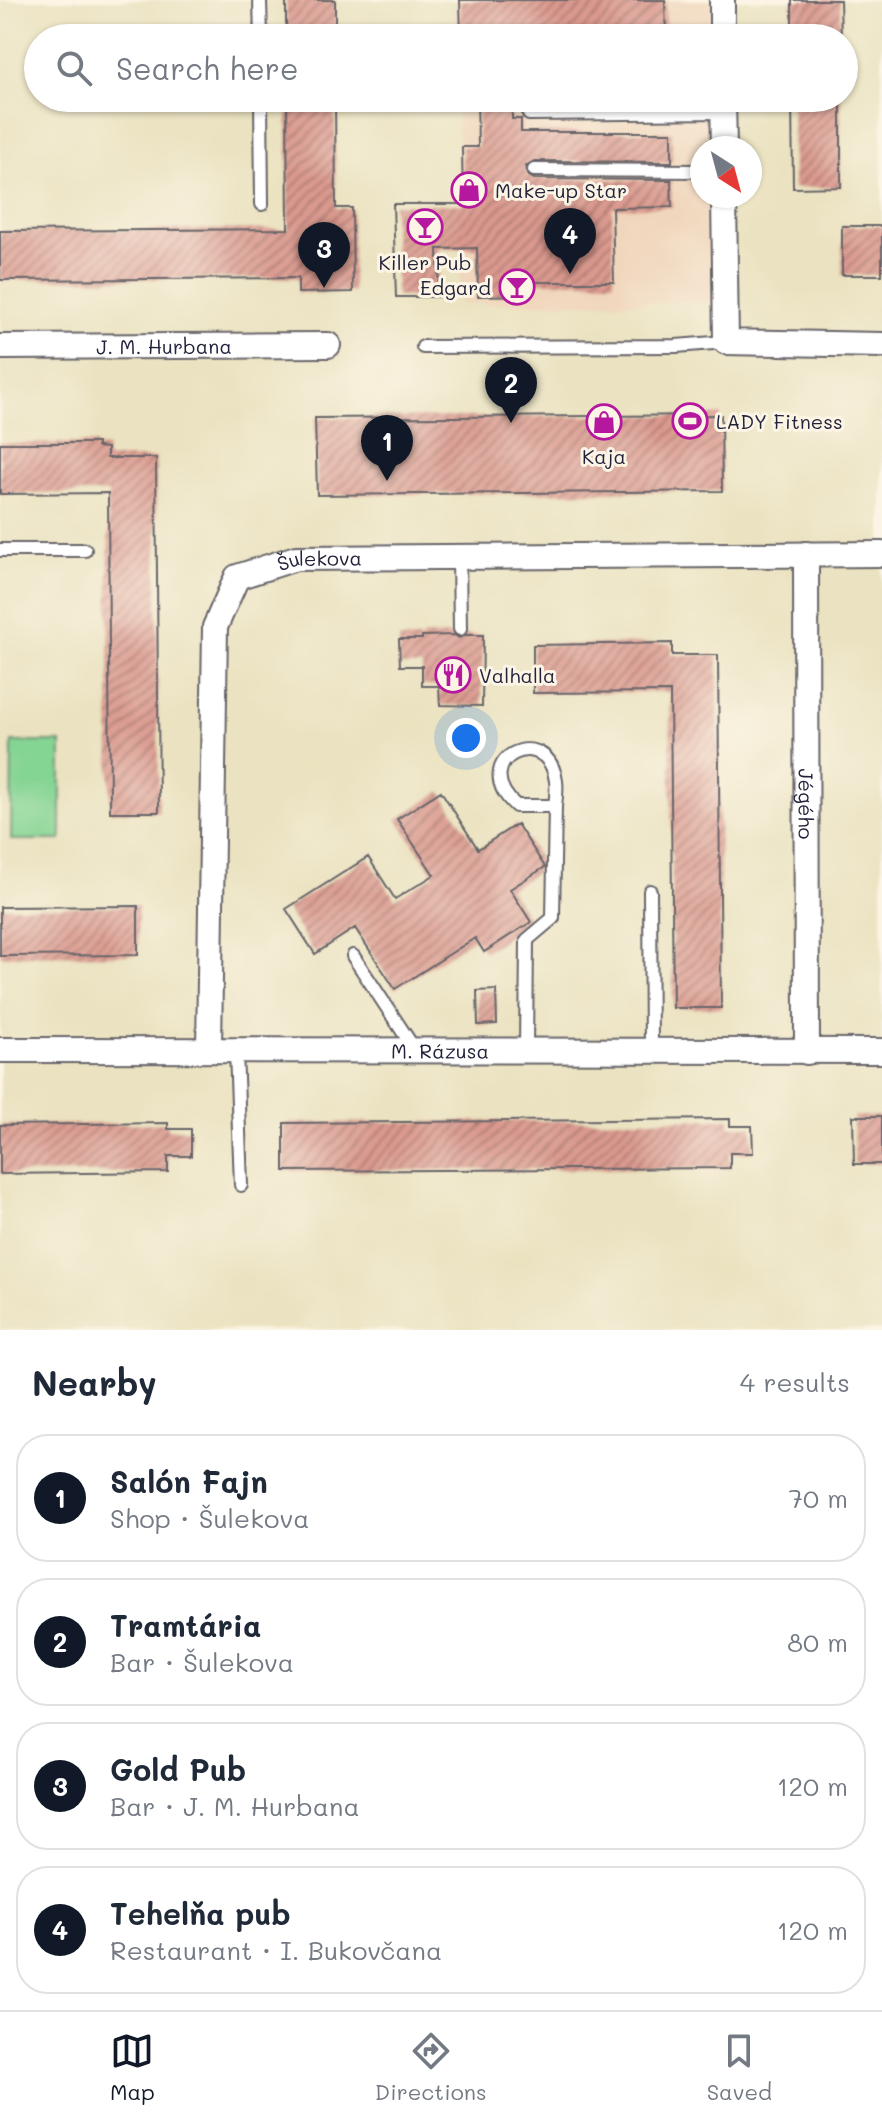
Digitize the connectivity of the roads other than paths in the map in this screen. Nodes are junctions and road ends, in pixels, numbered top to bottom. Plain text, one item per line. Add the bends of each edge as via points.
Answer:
1 (260, 0) edge
2 (722, 0) edge
3 (261, 24) edge
4 (722, 24) edge
5 (261, 112) edge
6 (572, 112) edge
7 (723, 112) edge
8 (529, 114) dead end
9 (724, 136) edge
10 (534, 170) dead end
11 (690, 171) edge
12 (262, 204) dead end
13 (724, 208) edge
14 (726, 342) junction
15 (328, 345) dead end
16 (882, 345) edge
17 (0, 347) edge
18 (423, 347) dead end
19 (0, 550) edge
20 (85, 550) dead end
21 (806, 554) junction
22 (882, 554) edge
23 (459, 557) junction
24 (460, 629) dead end
25 (555, 806) junction
26 (650, 891) dead end
27 (353, 956) dead end
28 (209, 1049) junction
29 (0, 1050) edge
30 (236, 1050) junction
31 (415, 1050) junction
32 (526, 1051) junction
33 (651, 1051) junction
34 (882, 1051) edge
35 (807, 1052) junction
36 (241, 1185) dead end

1 - 3 lane
2 - 4 street
5 - 12 lane
6 - 8 lane
7 - 9 street
10 - 11 lane
13 - 14 street
14 - 16 street
14 - 18 lane
15 - 17 street, J. M. Hurbana
19 - 20 lane
21 - 22 street, Šulekova
21 - 23 street, Šulekova
21 - 35 street, Jégého
23 - 24 lane
23 - 28 street, Šulekova via 296,558 237,577 215,627
25 - 25 lane via 516,806 499,781 502,763 517,750 534,750 549,760 556,780
25 - 32 lane via 553,918 527,940
26 - 33 lane
27 - 31 lane
28 - 29 street, M. Rázusa
28 - 30 street, M. Rázusa
30 - 31 street, M. Rázusa
30 - 36 lane
31 - 32 street, M. Rázusa
32 - 33 street, M. Rázusa
33 - 35 street, M. Rázusa
34 - 35 street, M. Rázusa

